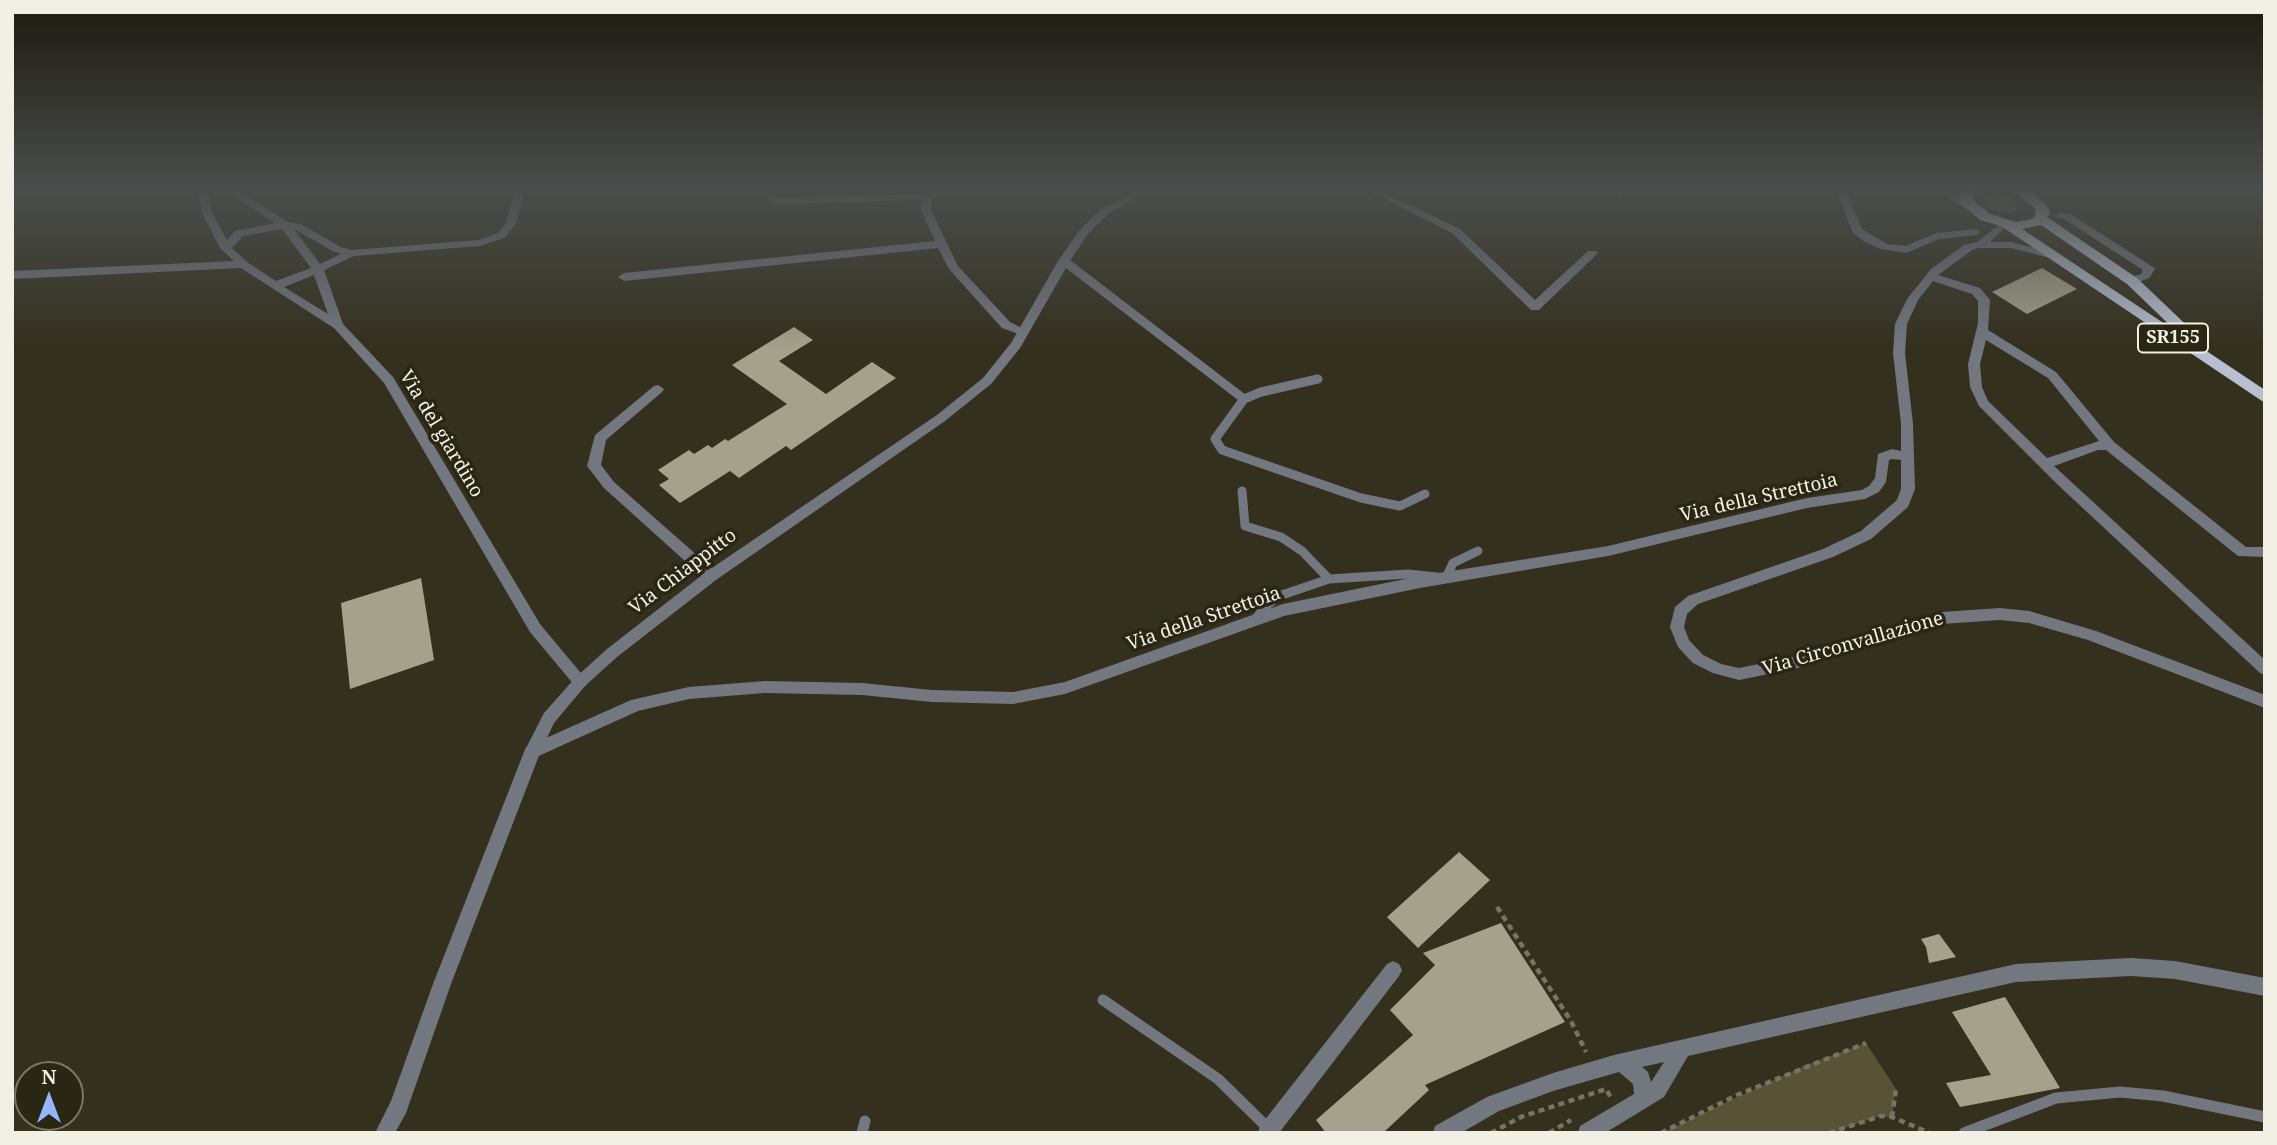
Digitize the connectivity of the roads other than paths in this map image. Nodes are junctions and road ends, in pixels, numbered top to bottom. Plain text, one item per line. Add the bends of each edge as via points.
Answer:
1 (224, 243) edge
2 (230, 243) edge
3 (299, 243) edge
4 (325, 243) edge
5 (474, 243) edge
6 (937, 243) edge
7 (941, 243) edge
8 (1076, 243) edge
9 (1469, 243) edge
10 (1877, 243) edge
11 (1921, 243) edge
12 (1970, 243) edge
13 (2034, 243) edge
14 (2077, 243) edge
15 (2109, 243) edge
16 (1981, 244) joint
17 (1968, 247) junction
18 (226, 248) junction
19 (352, 253) junction
20 (1592, 253) dead end
21 (2050, 255) junction
22 (1064, 261) junction
23 (243, 264) junction
24 (318, 269) junction
25 (12, 275) edge
26 (1930, 276) junction
27 (624, 277) dead end
28 (2132, 281) junction
29 (276, 285) junction
30 (2100, 289) junction
31 (338, 325) junction
32 (2173, 330) junction
33 (1024, 332) junction
34 (1982, 332) junction
35 (1318, 379) dead end
36 (658, 389) dead end
37 (2265, 398) edge
38 (1244, 400) junction
39 (2109, 445) junction
40 (1908, 457) junction
41 (2045, 464) junction
42 (1242, 491) dead end
43 (1425, 494) dead end
44 (1478, 551) dead end
45 (2265, 552) edge
46 (712, 576) junction
47 (1446, 578) junction
48 (1329, 579) junction
49 (1258, 618) junction
50 (2265, 669) edge
51 (580, 682) junction
52 (2265, 702) edge
53 (532, 752) junction
54 (1393, 970) dead end
55 (2265, 987) edge
56 (1103, 1000) dead end
57 (1683, 1048) junction
58 (1620, 1063) junction
59 (1640, 1101) junction
60 (399, 1106) junction
61 (2265, 1117) edge
62 (1268, 1131) edge
63 (384, 1133) edge
64 (395, 1133) edge
65 (1442, 1133) edge
66 (1587, 1133) edge
67 (1964, 1133) edge

1 - 18 street
2 - 18 street
3 - 24 street, Via del giardino
4 - 19 street
5 - 19 street
6 - 27 street
7 - 33 street via 953,267 981,299 1006,325
8 - 22 street, Via Chiappitto
9 - 20 street via 1535,307
10 - 11 street via 1906,250
12 - 17 street
13 - 21 main road, SR155
14 - 28 main road
15 - 28 street via 2149,269
16 - 17 street, Via Circonvallazione
16 - 21 street, Via Circonvallazione via 2011,245
17 - 26 street, Via Circonvallazione
18 - 23 street
19 - 24 street
21 - 30 main road, SR155
22 - 33 street, Via Chiappitto
22 - 38 lane
23 - 25 street
23 - 29 street
24 - 29 street
24 - 31 street, Via del giardino
26 - 34 street via 1976,291 1984,300
26 - 40 street, Via Circonvallazione via 1902,324 1899,353
28 - 30 main road
28 - 32 main road
29 - 31 street
30 - 32 main road, SR155
31 - 51 street, Via del giardino via 389,380 536,628
32 - 37 main road, SR155
33 - 46 street, Via Chiappitto via 987,382 950,411
34 - 39 street via 2052,375
34 - 41 street via 1974,364 1983,403
35 - 38 lane via 1261,391
36 - 46 street via 600,438 594,466 609,485
38 - 43 lane via 1215,439 1222,450 1361,498 1400,506
39 - 41 street
39 - 45 street via 2243,552
40 - 47 street, Via della Strettoia via 1883,457 1881,478 1865,495 1807,503 1608,551
40 - 52 street, Via Circonvallazione via 1908,489 1893,514 1866,535 1828,553 1693,600 1680,611 1677,627 1683,643 1698,659 1739,674 1798,662 1942,618 2000,614 2039,619 2091,635
41 - 50 street
42 - 48 lane via 1245,527 1281,537
44 - 47 lane via 1453,563
46 - 51 street, Via Chiappitto
47 - 48 lane via 1408,574
47 - 49 street, Via della Strettoia
48 - 49 lane via 1278,595
49 - 53 street, Via della Strettoia via 1065,688 1026,696 765,687 689,694 636,705
51 - 53 street, Via Chiappitto via 549,718
53 - 60 street, Via Chiappitto
54 - 62 street
55 - 57 street via 2175,970 2131,967 2015,973
56 - 62 lane via 1218,1079
57 - 58 street
57 - 59 street via 1657,1090
58 - 59 street via 1641,1079 1644,1093
58 - 65 street via 1494,1104
59 - 66 street
60 - 63 street
60 - 64 street
61 - 67 lane via 2120,1092 2056,1098

